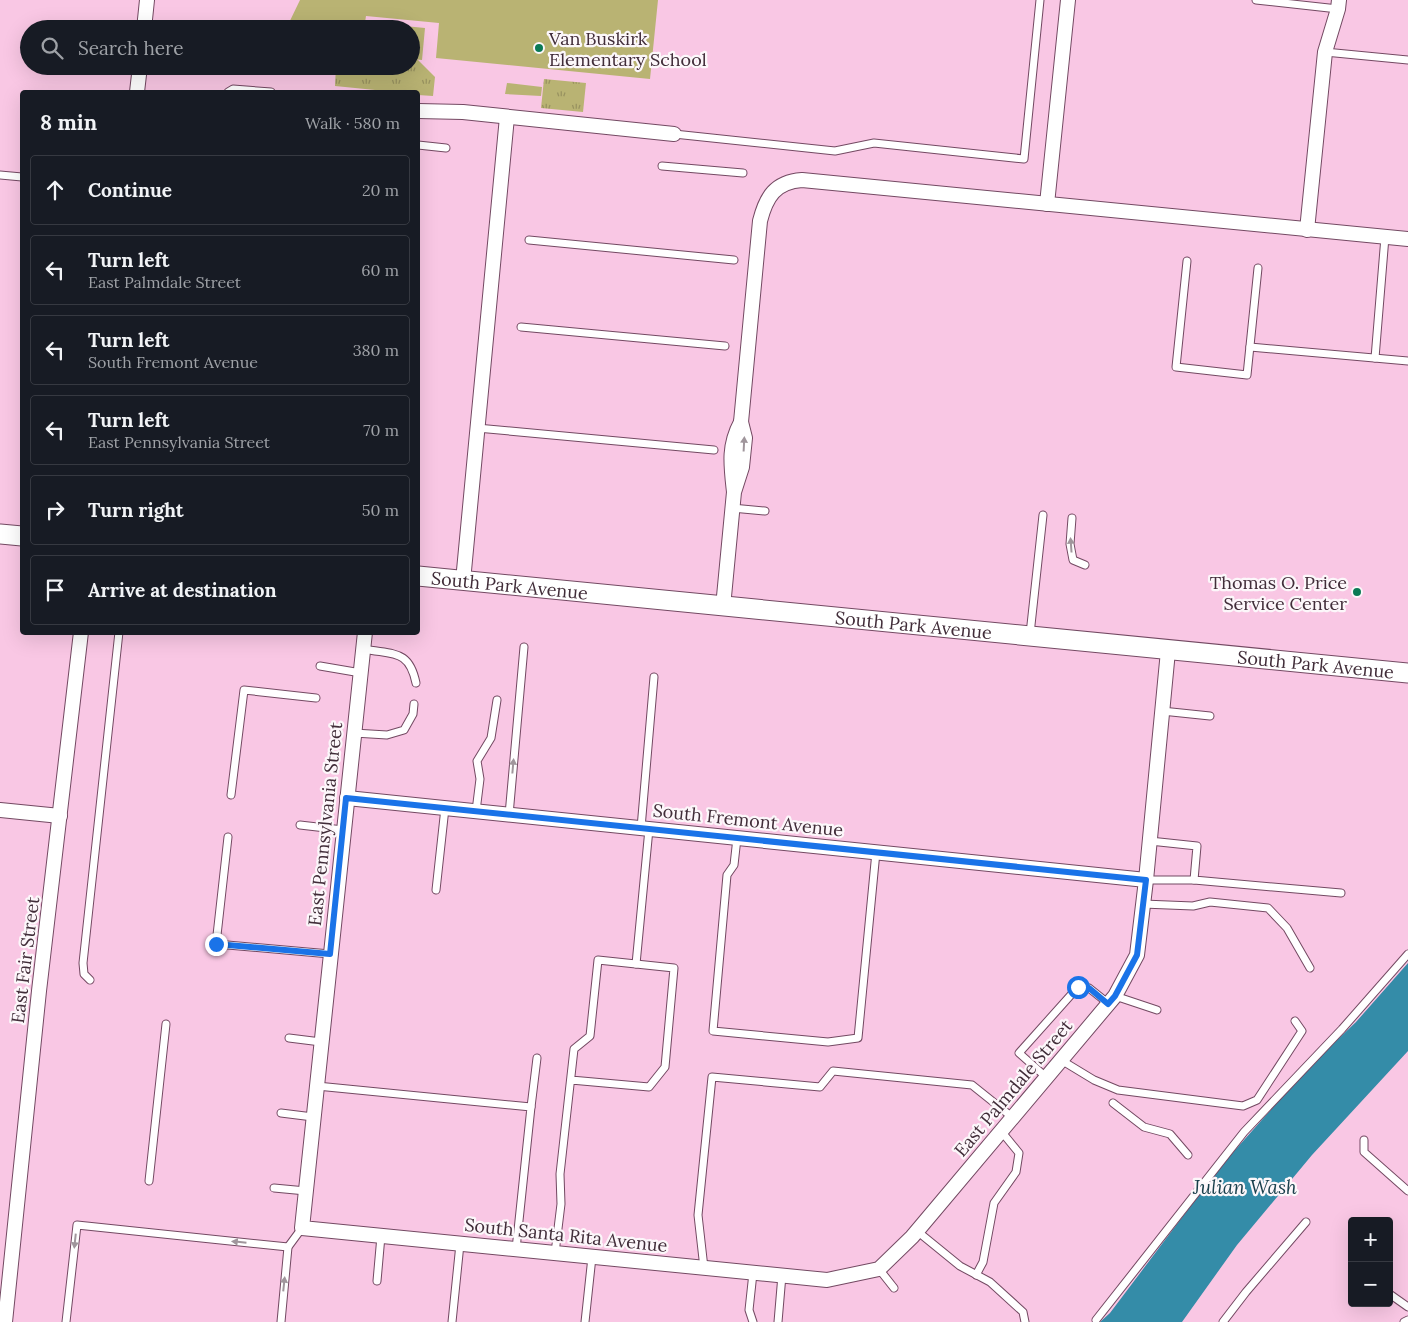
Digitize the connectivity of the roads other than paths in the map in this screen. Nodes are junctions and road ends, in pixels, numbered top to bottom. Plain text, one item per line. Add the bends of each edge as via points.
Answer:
1 (147, 0) edge
2 (1040, 0) edge
3 (1068, 0) edge
4 (1256, 0) edge
5 (1338, 4) edge
6 (145, 20) edge
7 (1325, 52) junction
8 (1408, 60) edge
9 (139, 75) edge
10 (137, 90) edge
11 (231, 90) edge
12 (245, 90) edge
13 (420, 111) edge
14 (507, 116) junction
15 (674, 134) joint
16 (420, 145) edge
17 (446, 148) dead end
18 (662, 166) dead end
19 (744, 173) dead end
20 (0, 175) edge
21 (20, 177) edge
22 (1046, 204) junction
23 (1307, 230) junction
24 (1385, 237) junction
25 (529, 240) dead end
26 (1408, 240) edge
27 (734, 260) dead end
28 (1187, 262) dead end
29 (1258, 268) dead end
30 (521, 327) dead end
31 (725, 346) dead end
32 (1250, 347) junction
33 (1375, 358) junction
34 (1408, 361) edge
35 (477, 428) junction
36 (714, 450) dead end
37 (732, 508) junction
38 (765, 511) dead end
39 (1044, 515) dead end
40 (1072, 518) dead end
41 (0, 534) edge
42 (20, 536) edge
43 (1085, 565) dead end
44 (420, 576) edge
45 (463, 581) junction
46 (723, 607) junction
47 (81, 635) edge
48 (120, 635) edge
49 (365, 635) edge
50 (1030, 637) junction
51 (524, 646) dead end
52 (364, 649) junction
53 (1168, 651) junction
54 (320, 666) dead end
55 (361, 673) junction
56 (1408, 673) edge
57 (654, 677) dead end
58 (416, 683) dead end
59 (316, 698) dead end
60 (497, 700) dead end
61 (414, 704) dead end
62 (1162, 711) junction
63 (1210, 716) dead end
64 (354, 733) junction
65 (231, 795) dead end
66 (346, 798) junction
67 (445, 808) junction
68 (0, 810) edge
69 (476, 811) junction
70 (509, 815) junction
71 (60, 816) junction
72 (300, 826) dead end
73 (645, 829) junction
74 (343, 830) junction
75 (228, 837) dead end
76 (737, 838) junction
77 (1150, 841) junction
78 (876, 852) junction
79 (1146, 880) junction
80 (1194, 880) junction
81 (436, 890) dead end
82 (1341, 893) dead end
83 (1144, 904) junction
84 (330, 954) junction
85 (1408, 954) edge
86 (636, 964) junction
87 (1310, 968) dead end
88 (90, 980) dead end
89 (1112, 1000) junction
90 (1157, 1010) dead end
91 (1295, 1021) dead end
92 (166, 1024) dead end
93 (289, 1038) dead end
94 (321, 1042) junction
95 (537, 1058) dead end
96 (1061, 1060) junction
97 (1046, 1077) junction
98 (571, 1080) junction
99 (317, 1086) junction
100 (1113, 1103) dead end
101 (532, 1107) junction
102 (281, 1114) dead end
103 (314, 1117) junction
104 (1012, 1117) junction
105 (1001, 1131) junction
106 (1364, 1140) dead end
107 (1188, 1155) dead end
108 (149, 1181) dead end
109 (274, 1188) dead end
110 (306, 1191) junction
111 (1408, 1191) edge
112 (1306, 1222) dead end
113 (302, 1228) junction
114 (916, 1231) junction
115 (381, 1236) junction
116 (460, 1244) junction
117 (288, 1247) junction
118 (516, 1249) junction
119 (556, 1253) junction
120 (592, 1257) junction
121 (704, 1268) junction
122 (879, 1269) junction
123 (753, 1273) junction
124 (782, 1275) junction
125 (976, 1275) junction
126 (377, 1281) dead end
127 (894, 1288) dead end
128 (1393, 1296) edge
129 (1408, 1306) edge
130 (1096, 1320) dead end
131 (1408, 1320) edge
132 (5, 1322) edge
133 (66, 1322) edge
134 (281, 1322) edge
135 (452, 1322) edge
136 (585, 1322) edge
137 (753, 1322) edge
138 (778, 1322) edge
139 (1025, 1322) edge
140 (1223, 1322) edge
141 (1404, 1322) edge

1 - 6 street
2 - 15 lane via 1024,159 874,143 835,151
3 - 22 street
4 - 5 lane
5 - 7 street
7 - 8 lane
7 - 23 street
9 - 10 street
11 - 12 lane
13 - 14 street
14 - 15 street
14 - 35 street
16 - 17 lane
18 - 19 lane
20 - 21 lane
22 - 23 street
22 - 37 street via 802,180 783,184 774,191 766,201 760,221 741,422 745,438
23 - 24 street
24 - 26 street
24 - 33 lane
25 - 27 lane
28 - 32 lane via 1176,367 1247,375
29 - 32 lane
30 - 31 lane
32 - 33 lane
33 - 34 lane
35 - 36 lane
35 - 45 street
37 - 38 lane
37 - 46 street
39 - 50 lane
43 -> 40 lane via 1073,560 1070,544
41 - 42 main road
44 - 45 main road, South Park Avenue
45 - 46 main road, South Park Avenue
46 - 50 main road, South Park Avenue
47 - 71 street, East Fair Street
48 - 88 lane via 83,963 84,974
49 - 52 street, East Pennsylvania Street
50 - 53 main road, South Park Avenue
70 -> 51 lane
52 - 55 street, East Pennsylvania Street
52 - 58 lane via 406,659 414,670
53 - 56 main road, South Park Avenue
53 - 62 street, East Palmdale Street
54 - 55 lane
55 - 64 street, East Pennsylvania Street
57 - 73 lane
59 - 65 lane via 244,690
60 - 69 lane via 491,738 478,761 480,779
61 - 64 lane via 413,714 404,730 387,735
62 - 63 lane
62 - 77 street, East Palmdale Street
64 - 66 street, East Pennsylvania Street
66 - 67 street, South Fremont Avenue
66 - 74 street, East Pennsylvania Street
67 - 69 street, South Fremont Avenue
67 - 81 lane
68 - 71 street
69 - 70 street, South Fremont Avenue
70 - 73 street, South Fremont Avenue
71 - 132 street, East Fair Street
72 - 74 lane
73 - 76 street, South Fremont Avenue
73 - 86 lane
74 - 84 street, East Pennsylvania Street
75 - 84 lane via 216,944
76 - 78 street, South Fremont Avenue
76 - 78 lane via 734,865 728,875 713,1031 828,1042 858,1038
77 - 79 street, East Palmdale Street
77 - 80 lane via 1197,846
78 - 79 street, South Fremont Avenue
79 - 80 lane
79 - 83 street, East Palmdale Street
80 - 82 lane
83 - 87 lane via 1193,906 1210,902 1268,908 1287,928
83 - 89 street, East Palmdale Street via 1137,955
84 - 94 street, East Pennsylvania Street
85 - 130 lane via 1244,1132
86 - 98 lane via 598,960 590,1036 574,1049
86 - 98 lane via 674,968 665,1066 649,1087
89 - 90 lane
89 - 96 street, East Palmdale Street
89 - 97 lane via 1089,988 1078,987 1019,1053
91 - 96 lane via 1302,1031 1257,1100 1243,1106 1118,1090
92 - 108 lane
93 - 94 lane
94 - 99 street, East Pennsylvania Street
95 - 101 lane
96 - 97 street, East Palmdale Street
97 - 104 street, East Palmdale Street
98 - 119 lane via 560,1174 561,1204
99 - 101 lane
99 - 103 street, East Pennsylvania Street
100 - 107 lane via 1144,1127 1170,1134
101 - 118 lane
102 - 103 lane
103 - 110 street, East Pennsylvania Street
104 - 105 street, East Palmdale Street
104 - 121 lane via 972,1085 833,1071 820,1087 712,1077 698,1214
105 - 114 street, East Palmdale Street
105 - 125 lane via 1019,1153 1016,1172 994,1202 983,1262
106 - 111 lane via 1364,1152
109 - 110 lane
110 - 113 street, East Pennsylvania Street
112 - 140 lane
113 - 115 street, South Santa Rita Avenue
113 - 117 lane
114 - 122 street, East Palmdale Street
114 - 125 lane
115 - 116 street, South Santa Rita Avenue
115 - 126 lane
116 - 118 street, South Santa Rita Avenue
116 - 135 lane
117 -> 133 lane via 77,1225
134 -> 117 lane
118 - 119 street, South Santa Rita Avenue
119 - 120 street, South Santa Rita Avenue
120 - 121 street, South Santa Rita Avenue
120 - 136 lane
121 - 123 street, South Santa Rita Avenue
122 - 124 street, South Santa Rita Avenue via 827,1280
122 - 127 lane
123 - 124 street, South Santa Rita Avenue
123 - 137 lane via 749,1310
124 - 138 lane
125 - 139 lane via 990,1282 1023,1312
128 - 129 lane
131 - 141 lane

